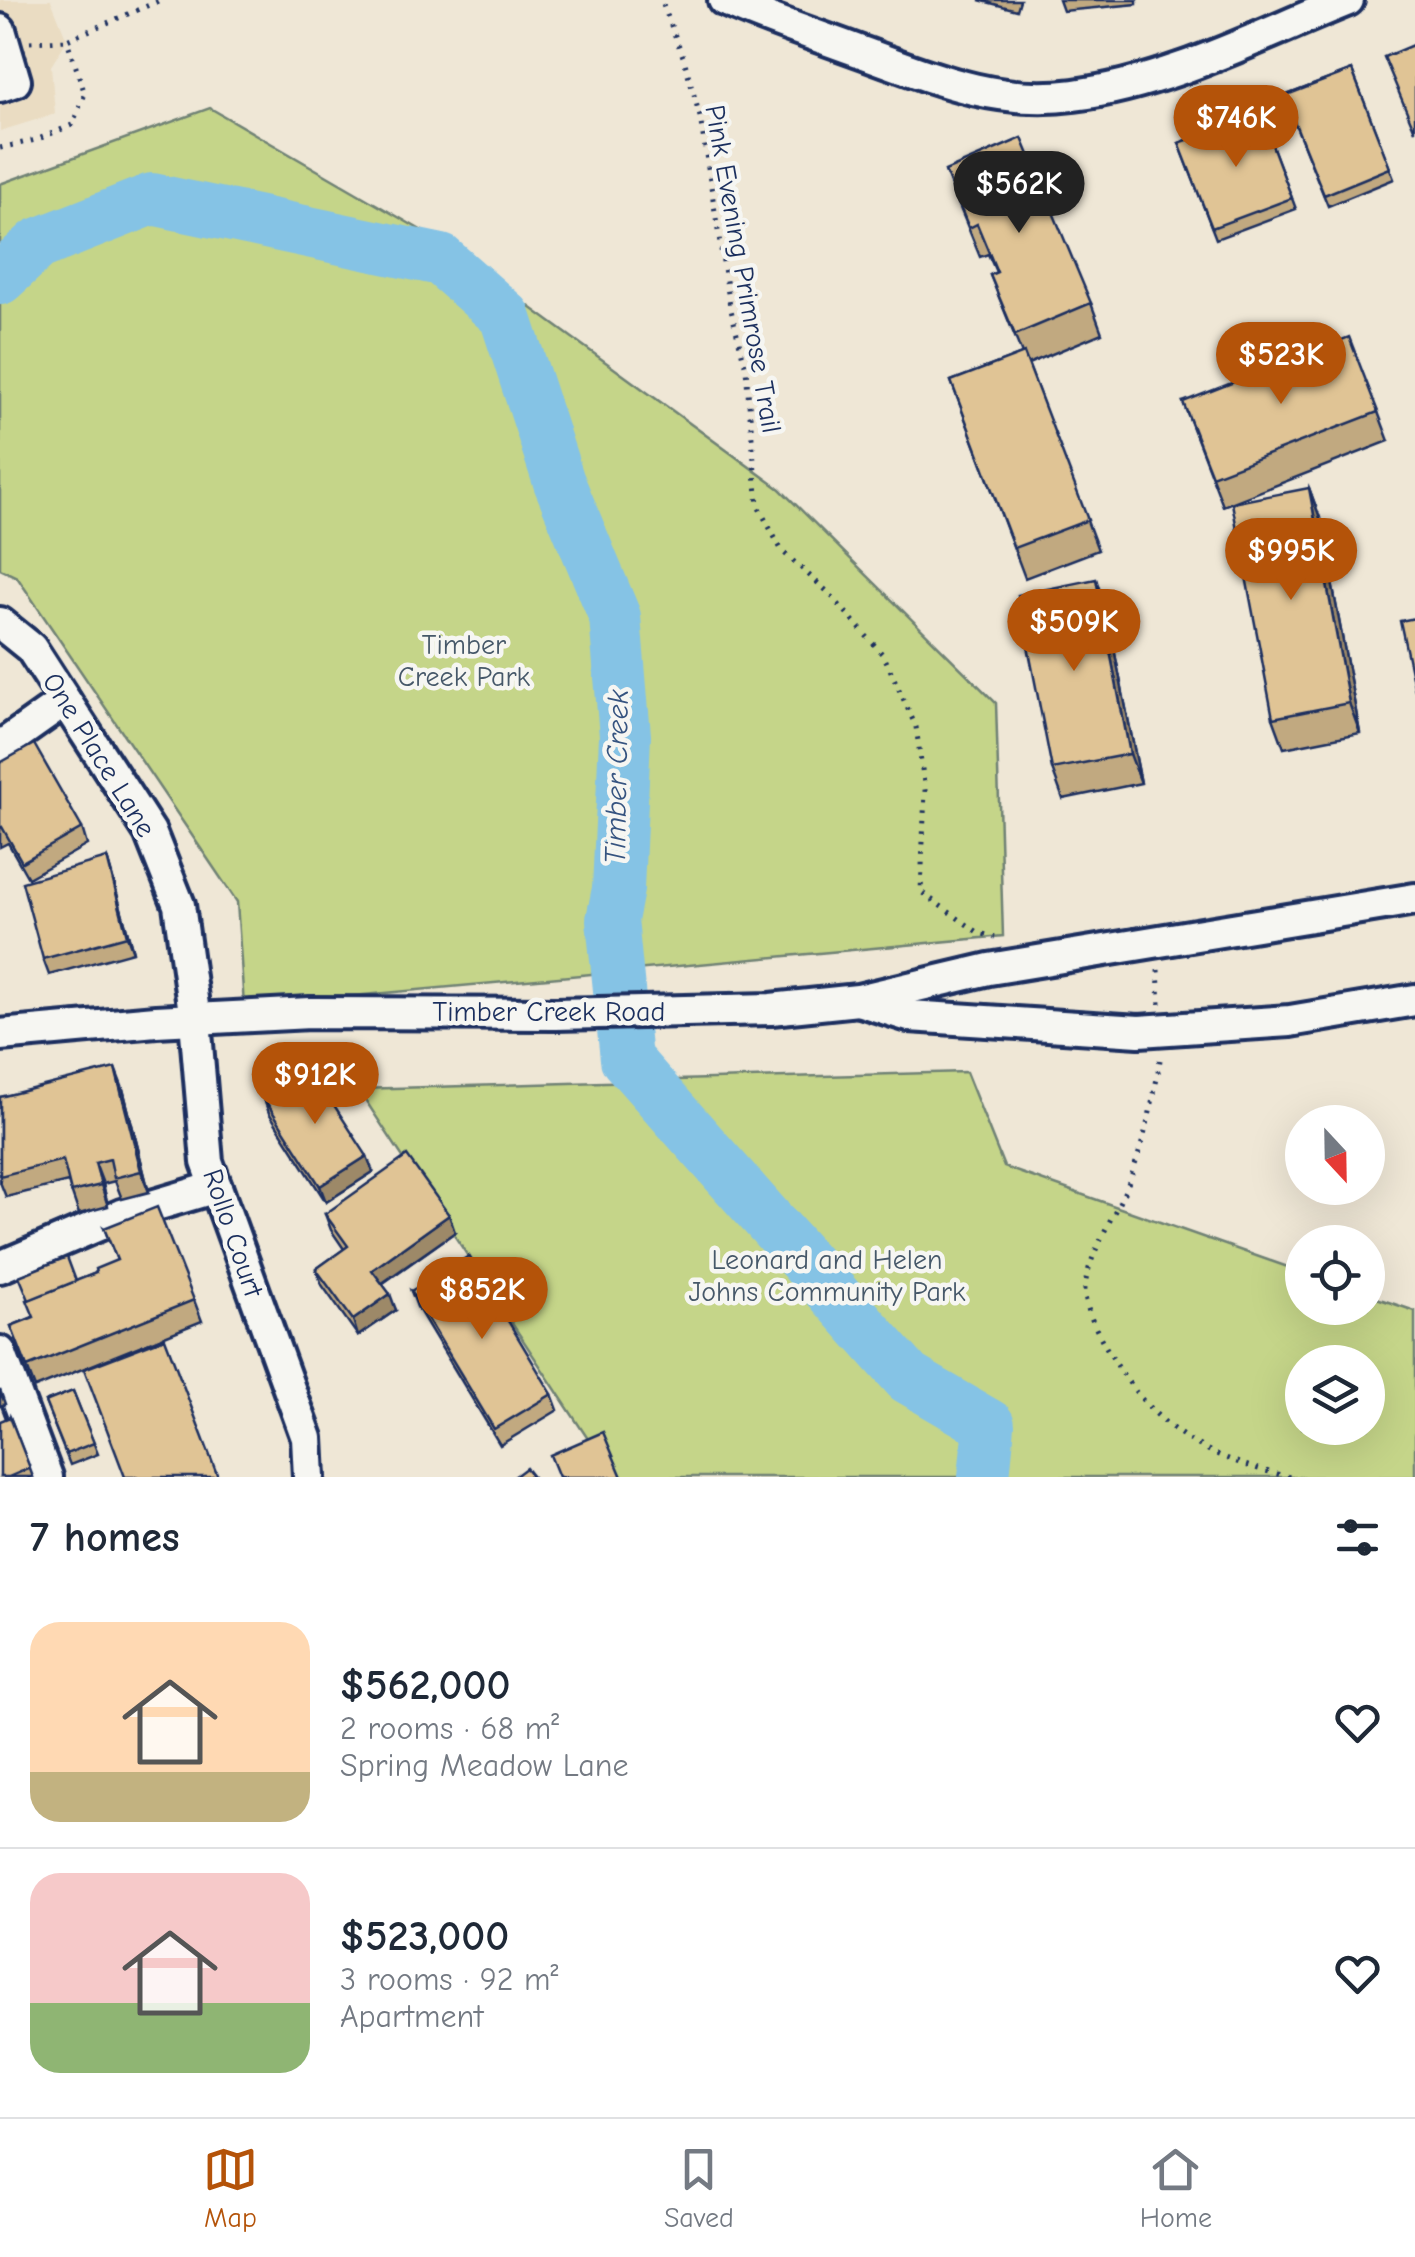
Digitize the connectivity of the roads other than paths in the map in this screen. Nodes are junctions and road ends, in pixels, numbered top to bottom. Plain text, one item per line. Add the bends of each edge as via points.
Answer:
1 (724, 0) edge
2 (1348, 0) edge
3 (0, 30) edge
4 (0, 86) edge
5 (0, 623) edge
6 (65, 701) junction
7 (0, 748) edge
8 (1415, 899) edge
9 (858, 1000) junction
10 (1415, 1000) edge
11 (195, 1020) junction
12 (0, 1035) edge
13 (216, 1187) junction
14 (0, 1267) edge
15 (0, 1352) edge
16 (47, 1477) edge
17 (309, 1477) edge

1 - 2 street via 955,87 1071,96 1199,60
3 - 4 street via 15,81
5 - 6 street, One Place Lane via 31,648
6 - 7 street
6 - 11 street, One Place Lane via 158,850 180,905
8 - 9 street, Timber Creek Road via 989,969
9 - 10 street, Timber Creek Road via 909,1016 1139,1031 1290,1022
9 - 11 street, Timber Creek Road via 771,1009
11 - 12 street, Timber Creek Road
11 - 13 street, Rollo Court via 207,1162
13 - 14 street via 122,1215
13 - 17 street, Rollo Court via 306,1438
15 - 16 street

